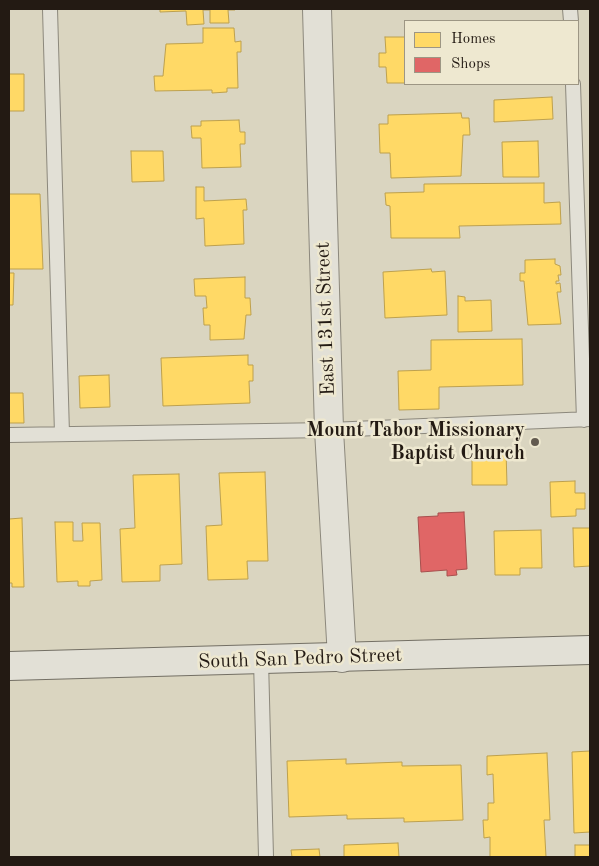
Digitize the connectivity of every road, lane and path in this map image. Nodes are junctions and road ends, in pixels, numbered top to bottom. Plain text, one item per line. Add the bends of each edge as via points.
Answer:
1 (50, 9) edge
2 (317, 9) edge
3 (573, 85) edge
4 (587, 420) edge
5 (329, 430) junction
6 (62, 434) junction
7 (9, 435) edge
8 (590, 650) edge
9 (342, 658) junction
10 (261, 660) junction
11 (9, 666) edge
12 (266, 857) edge

1 - 6 lane
2 - 5 street, East 131st Street
3 - 4 lane
4 - 5 lane
5 - 6 lane
5 - 9 street, East 131st Street
6 - 7 lane
8 - 9 street, South San Pedro Street
9 - 10 street, South San Pedro Street
10 - 11 street, South San Pedro Street
10 - 12 lane

